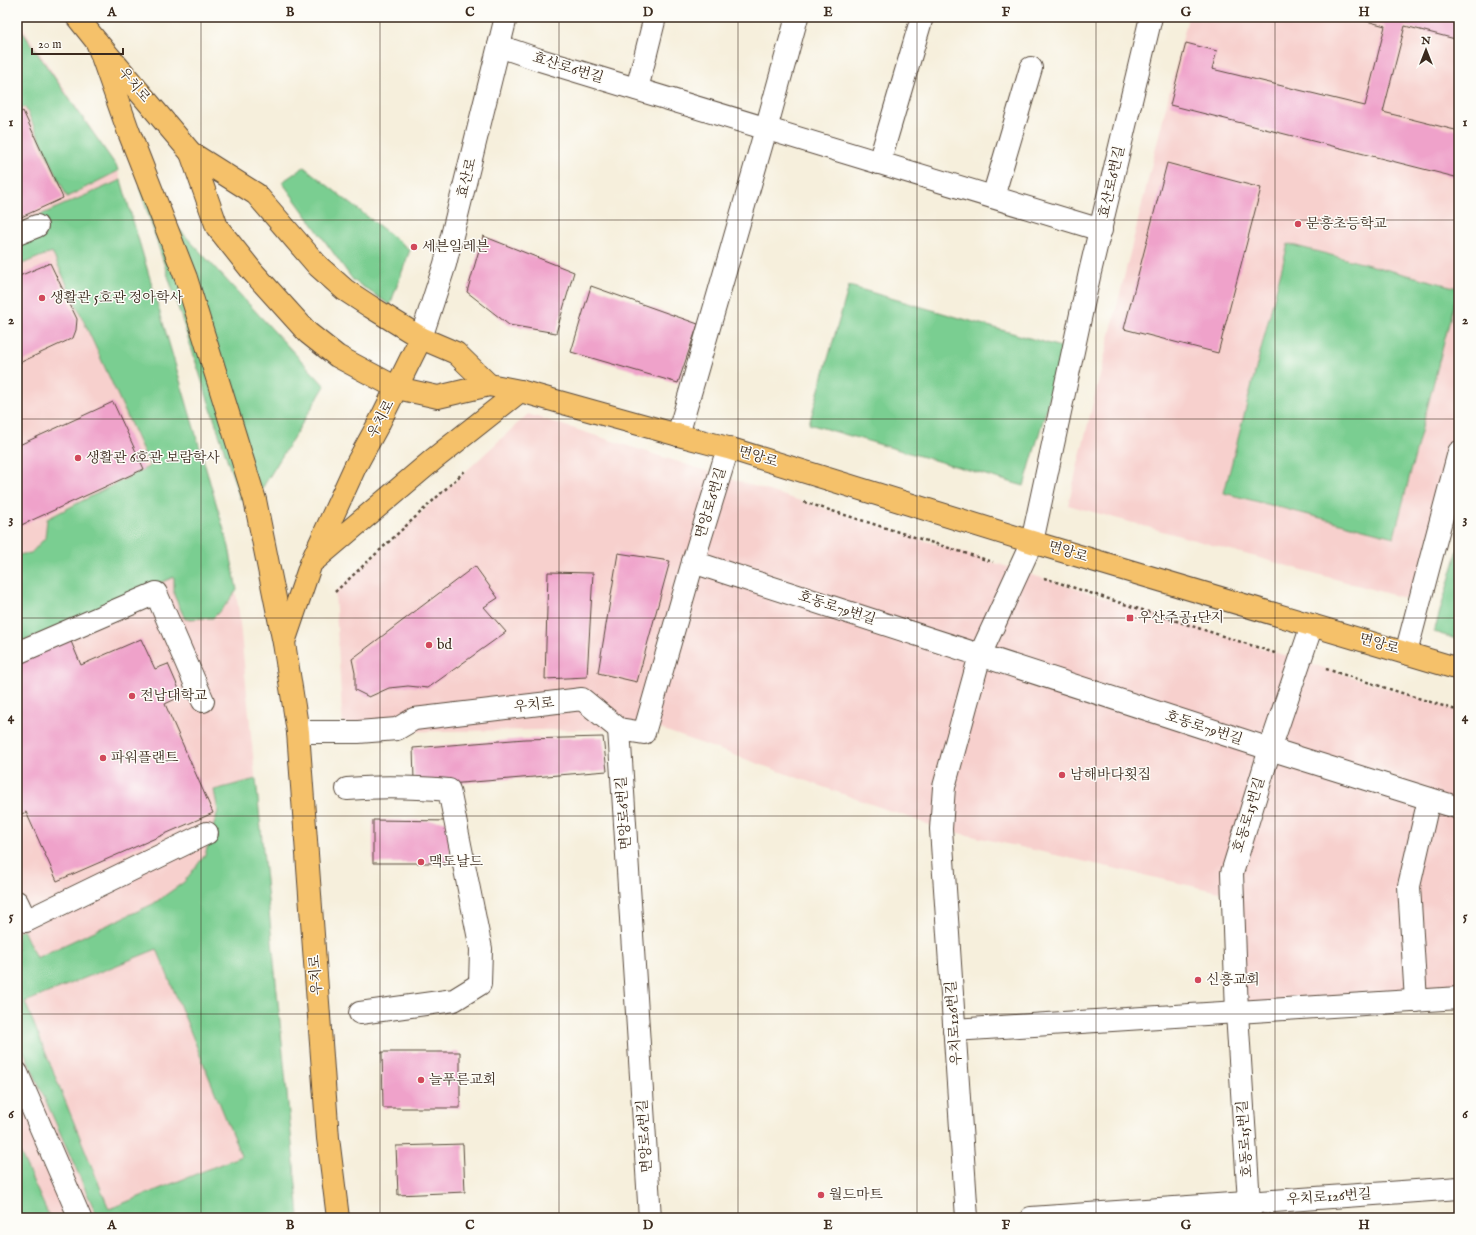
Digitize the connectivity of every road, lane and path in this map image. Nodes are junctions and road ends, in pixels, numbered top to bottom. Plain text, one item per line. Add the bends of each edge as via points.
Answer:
1 (77, 17) edge
2 (506, 17) edge
3 (655, 17) edge
4 (797, 17) edge
5 (922, 17) edge
6 (1151, 17) edge
7 (97, 42) junction
8 (499, 46) junction
9 (1031, 68) dead end
10 (637, 89) junction
11 (766, 129) junction
12 (191, 153) junction
13 (879, 163) junction
14 (993, 197) junction
15 (37, 226) dead end
16 (1101, 230) junction
17 (17, 234) edge
18 (421, 338) junction
19 (489, 386) junction
20 (397, 388) junction
21 (520, 391) junction
22 (678, 435) junction
23 (728, 448) junction
24 (1459, 452) edge
25 (469, 468) dead end
26 (802, 501) dead end
27 (1032, 542) junction
28 (693, 562) junction
29 (311, 563) junction
30 (1019, 570) junction
31 (335, 592) dead end
32 (1312, 625) junction
33 (284, 643) junction
34 (1406, 652) junction
35 (17, 653) edge
36 (980, 655) junction
37 (1300, 661) junction
38 (1459, 669) edge
39 (203, 701) dead end
40 (1459, 711) edge
41 (619, 729) junction
42 (298, 732) junction
43 (1270, 749) junction
44 (347, 789) dead end
45 (1429, 799) junction
46 (1459, 808) edge
47 (207, 833) dead end
48 (17, 902) edge
49 (1459, 998) edge
50 (1416, 1001) junction
51 (360, 1013) dead end
52 (1237, 1013) junction
53 (954, 1030) junction
54 (17, 1073) edge
55 (1459, 1188) edge
56 (1249, 1210) edge
57 (80, 1218) edge
58 (338, 1218) edge
59 (650, 1218) edge
60 (967, 1218) edge
61 (1031, 1218) edge

1 - 7 main road, 우치로
2 - 8 street, 효산로
3 - 10 street
4 - 11 street
5 - 13 street
6 - 16 street, 효산로6번길
7 - 12 main road, 우치로
7 - 33 main road via 128,130 186,278 214,366 255,500
8 - 10 street, 효산로6번길
8 - 18 street, 효산로 via 445,264
9 - 14 street
10 - 11 street, 효산로6번길
11 - 13 street, 효산로6번길
11 - 22 street
12 - 18 main road, 우치로 via 256,194 318,266 345,290
12 - 20 main road, 우치로 via 217,227 252,271 308,333 337,356
13 - 14 street, 효산로6번길
14 - 16 street, 효산로6번길
15 - 17 street
16 - 27 street
18 - 19 main road via 456,353
18 - 20 main road
19 - 20 main road, 면앙로 via 438,397
19 - 21 main road, 면앙로
20 - 29 main road, 우치로 via 355,467
21 - 22 main road, 면앙로
21 - 29 main road via 434,459
22 - 23 main road, 면앙로
23 - 27 main road, 면앙로
23 - 28 street, 면앙로6번길
24 - 34 street
25 - 31 path
26 - 30 path
27 - 30 street
27 - 32 main road, 면앙로
28 - 36 street, 호동로79번길
28 - 41 street, 면앙로6번길 via 644,733
29 - 33 main road, 우치로
30 - 36 street
30 - 37 path
32 - 34 main road, 면앙로
32 - 37 street, 호동로15번길
33 - 42 main road, 우치로
34 - 38 main road, 면앙로
35 - 39 street via 156,593
36 - 43 street, 호동로79번길
36 - 53 street, 우치로126번길 via 944,787 941,829
37 - 40 path
37 - 43 street, 호동로15번길
41 - 42 street, 우치로 via 582,699 414,719 397,729
41 - 59 street, 면앙로6번길
42 - 58 main road, 우치로 via 328,1138
43 - 45 street, 호동로79번길
43 - 52 street, 호동로15번길 via 1232,873
44 - 51 street via 380,787 449,790 481,949 480,984 454,1000
45 - 46 street, 호동로79번길
45 - 50 street via 1408,886
47 - 48 street via 26,921
49 - 50 street
50 - 52 street
52 - 53 street
52 - 56 street, 호동로15번길
53 - 60 street, 우치로126번길
54 - 57 street
55 - 56 street, 우치로126번길
56 - 61 street, 우치로126번길

